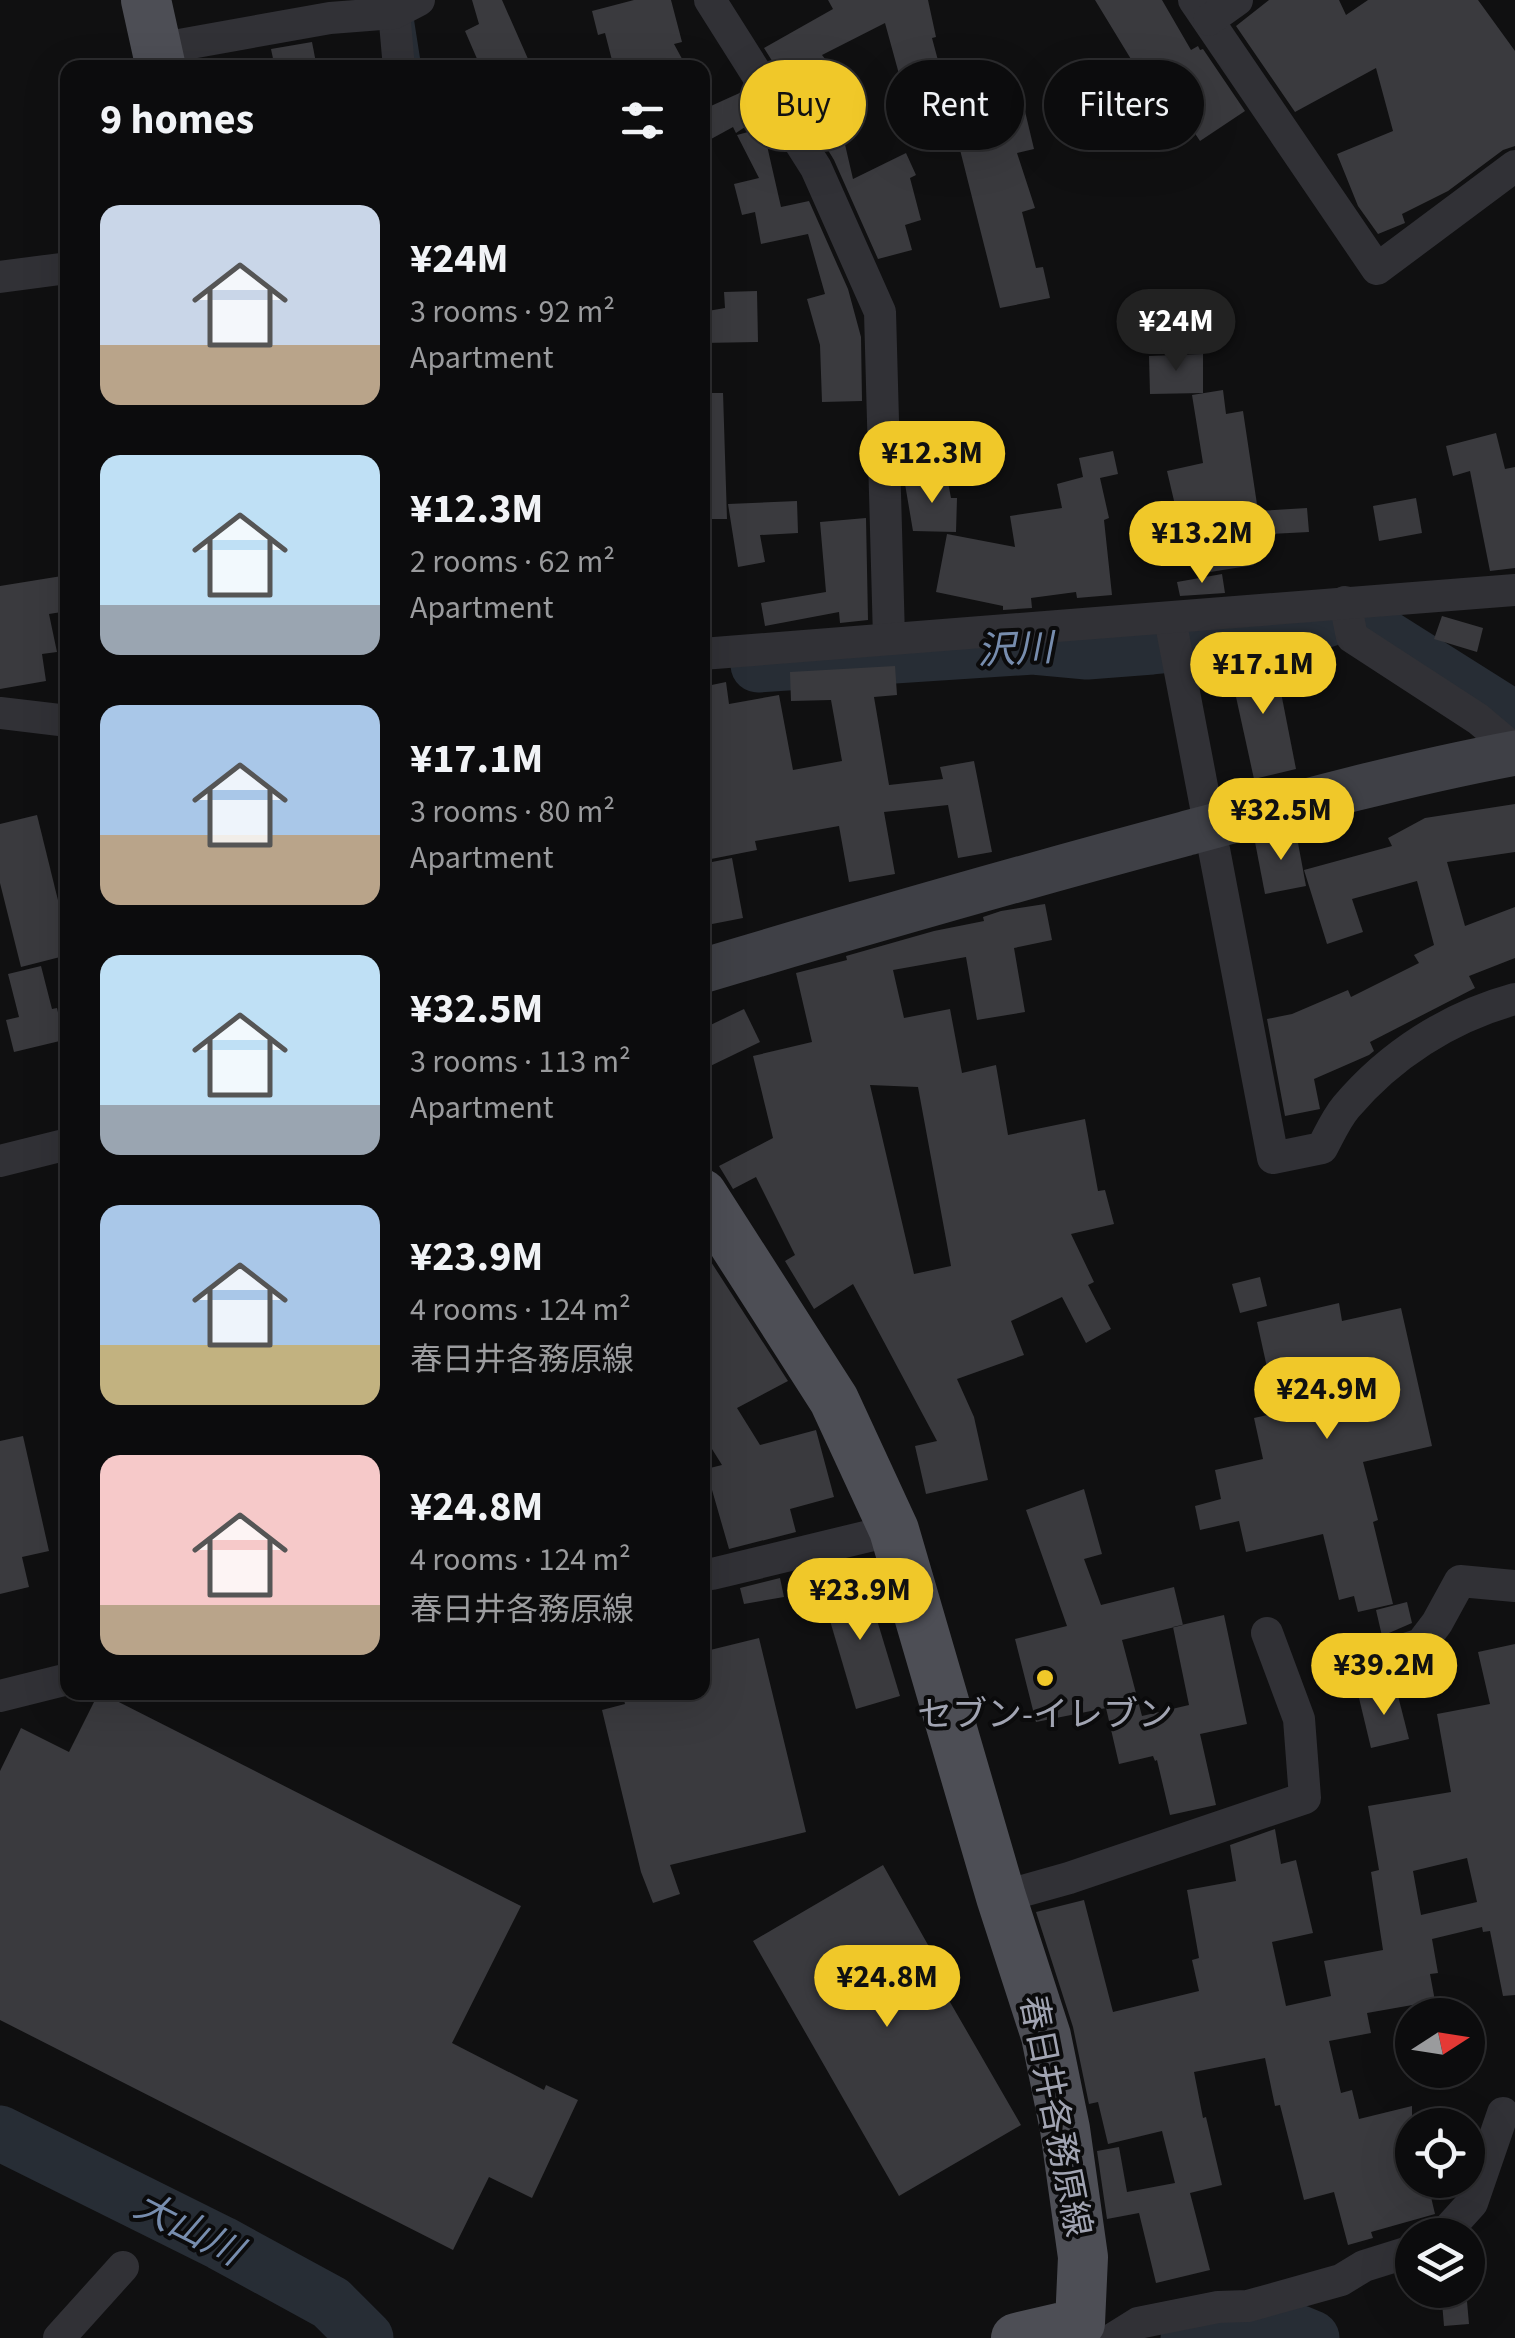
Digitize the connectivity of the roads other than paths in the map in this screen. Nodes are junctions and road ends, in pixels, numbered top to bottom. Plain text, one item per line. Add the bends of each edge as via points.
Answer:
1 (146, 0) edge
2 (710, 0) edge
3 (1237, 0) edge
4 (402, 4) edge
5 (1201, 10) edge
6 (159, 58) edge
7 (400, 60) edge
8 (1515, 166) edge
9 (60, 269) edge
10 (0, 277) edge
11 (1515, 590) edge
12 (1345, 602) junction
13 (1170, 619) junction
14 (889, 638) junction
15 (710, 653) edge
16 (0, 714) edge
17 (60, 720) edge
18 (1515, 752) edge
19 (1210, 827) junction
20 (710, 969) edge
21 (1515, 999) edge
22 (60, 1146) edge
23 (0, 1161) edge
24 (710, 1206) edge
25 (894, 1530) junction
26 (710, 1573) edge
27 (1515, 1586) edge
28 (1267, 1634) dead end
29 (1381, 1657) dead end
30 (60, 1681) edge
31 (0, 1696) edge
32 (1000, 1897) junction
33 (1503, 2113) dead end
34 (1459, 2218) edge
35 (1395, 2256) edge
36 (123, 2267) dead end
37 (1094, 2333) edge
38 (59, 2338) edge
39 (1016, 2338) edge

1 - 6 main road
2 - 14 street via 816,168 880,312
3 - 5 street
4 - 6 street
4 - 7 street
5 - 8 street via 1377,269
9 - 10 street
11 - 12 street
12 - 13 street
12 - 18 street via 1352,636
13 - 14 street
13 - 19 street
14 - 15 street
16 - 17 street
18 - 19 street
19 - 20 street
19 - 21 street via 1273,1158 1322,1148 1344,1108 1408,1048 1480,1009
22 - 23 street
24 - 25 main road, 春日井各務原線 via 834,1400
25 - 26 street
25 - 32 main road, 春日井各務原線
27 - 29 street via 1460,1580 1421,1644
28 - 32 street via 1299,1720 1305,1798
30 - 31 street
32 - 37 main road, 春日井各務原線 via 1046,2036
33 - 34 street via 1472,2203
35 - 37 street via 1341,2280 1248,2306
36 - 38 street
37 - 39 main road

